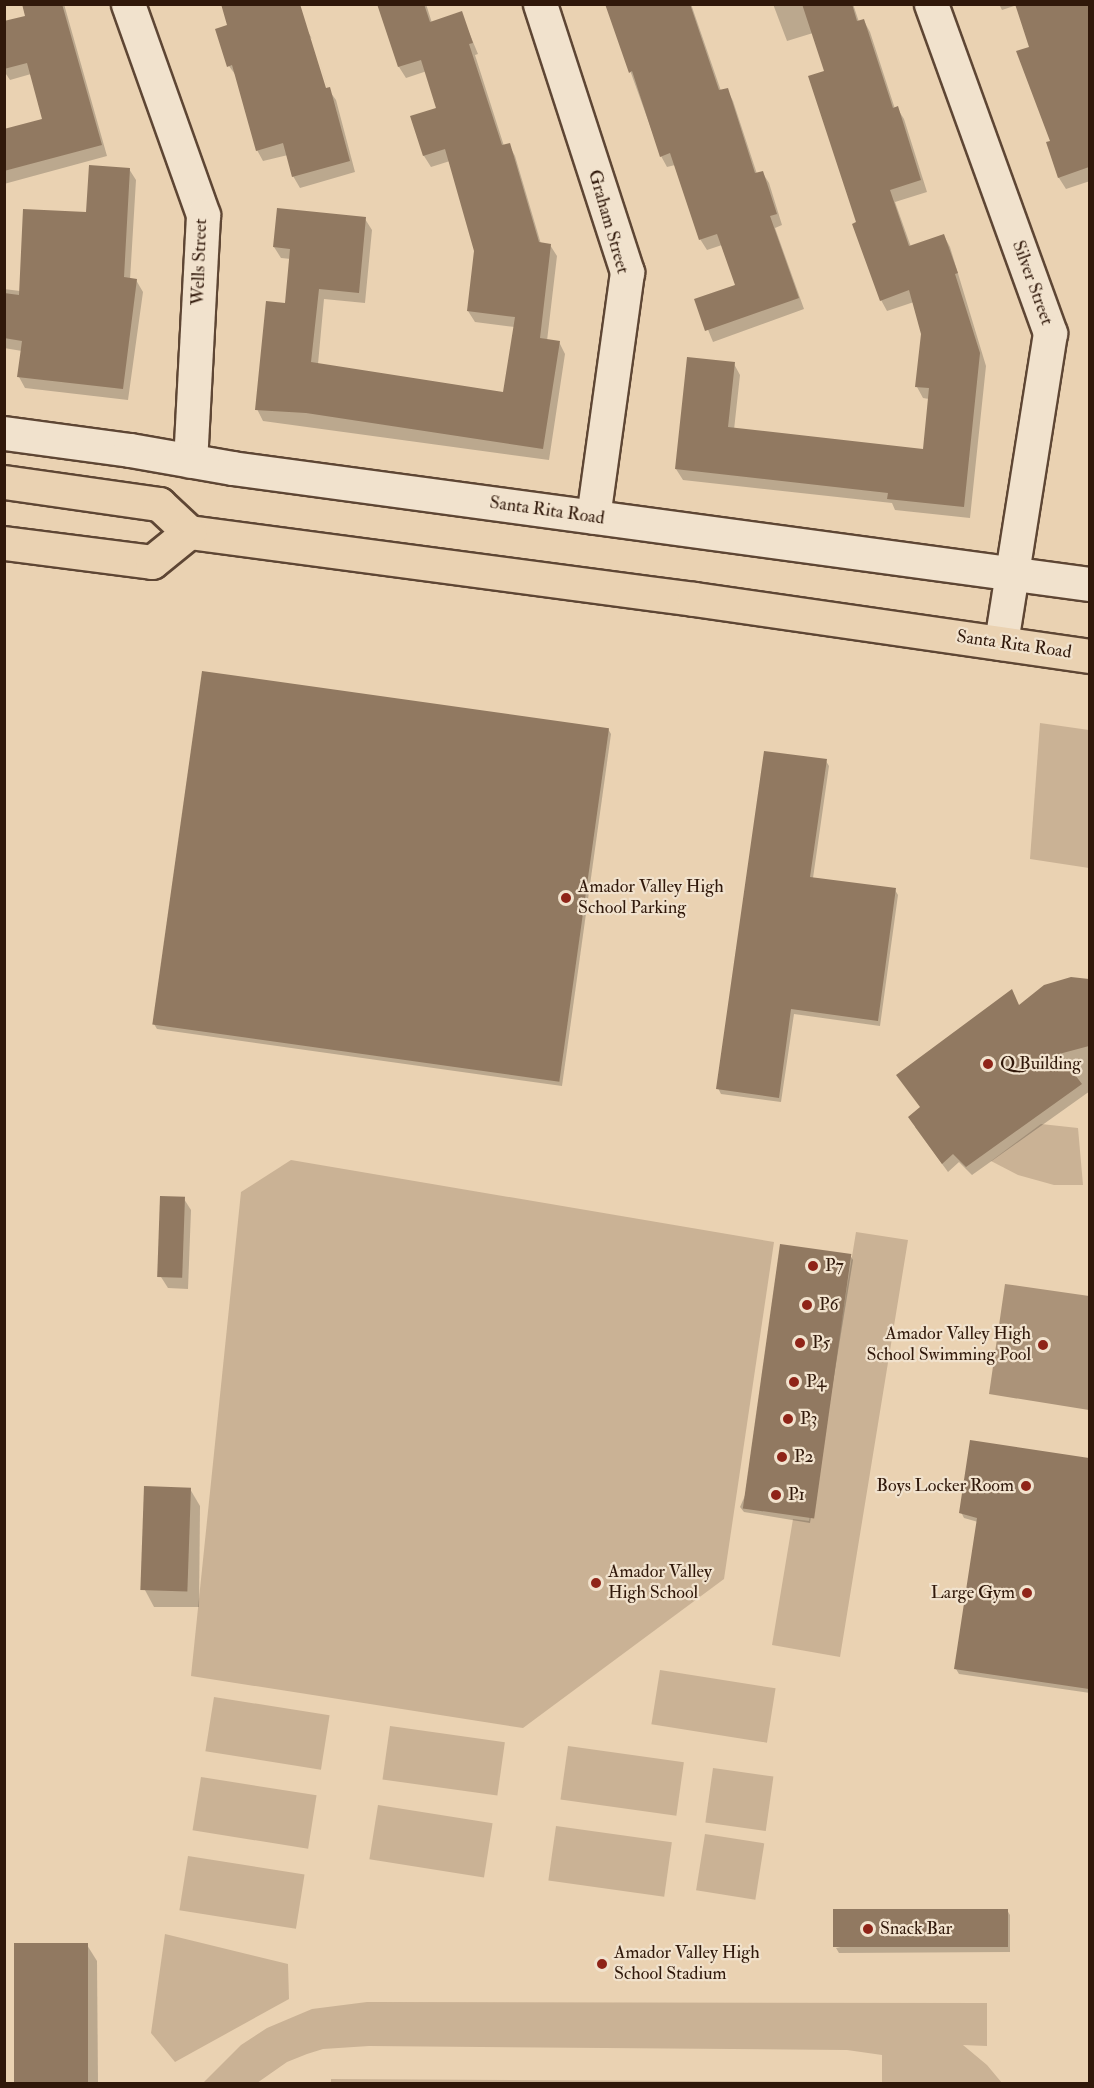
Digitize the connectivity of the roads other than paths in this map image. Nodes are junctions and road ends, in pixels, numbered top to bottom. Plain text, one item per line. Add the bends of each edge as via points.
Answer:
1 (128, 4) edge
2 (540, 4) edge
3 (931, 4) edge
4 (4, 433) edge
5 (190, 461) junction
6 (4, 482) edge
7 (593, 517) junction
8 (189, 532) junction
9 (4, 543) edge
10 (1012, 574) junction
11 (1089, 584) edge
12 (1001, 643) junction
13 (1089, 656) edge

1 - 5 street, Wells Street via 203,215
2 - 7 street, Graham Street via 627,272
3 - 10 street, Silver Street via 1050,333
4 - 5 street, Santa Rita Road
5 - 7 street, Santa Rita Road
6 - 8 main road via 159,504
7 - 10 street, Santa Rita Road
8 - 9 main road via 152,562
8 - 12 main road, Santa Rita Road
10 - 11 street, Santa Rita Road
10 - 12 street, Silver Street
12 - 13 main road, Santa Rita Road

